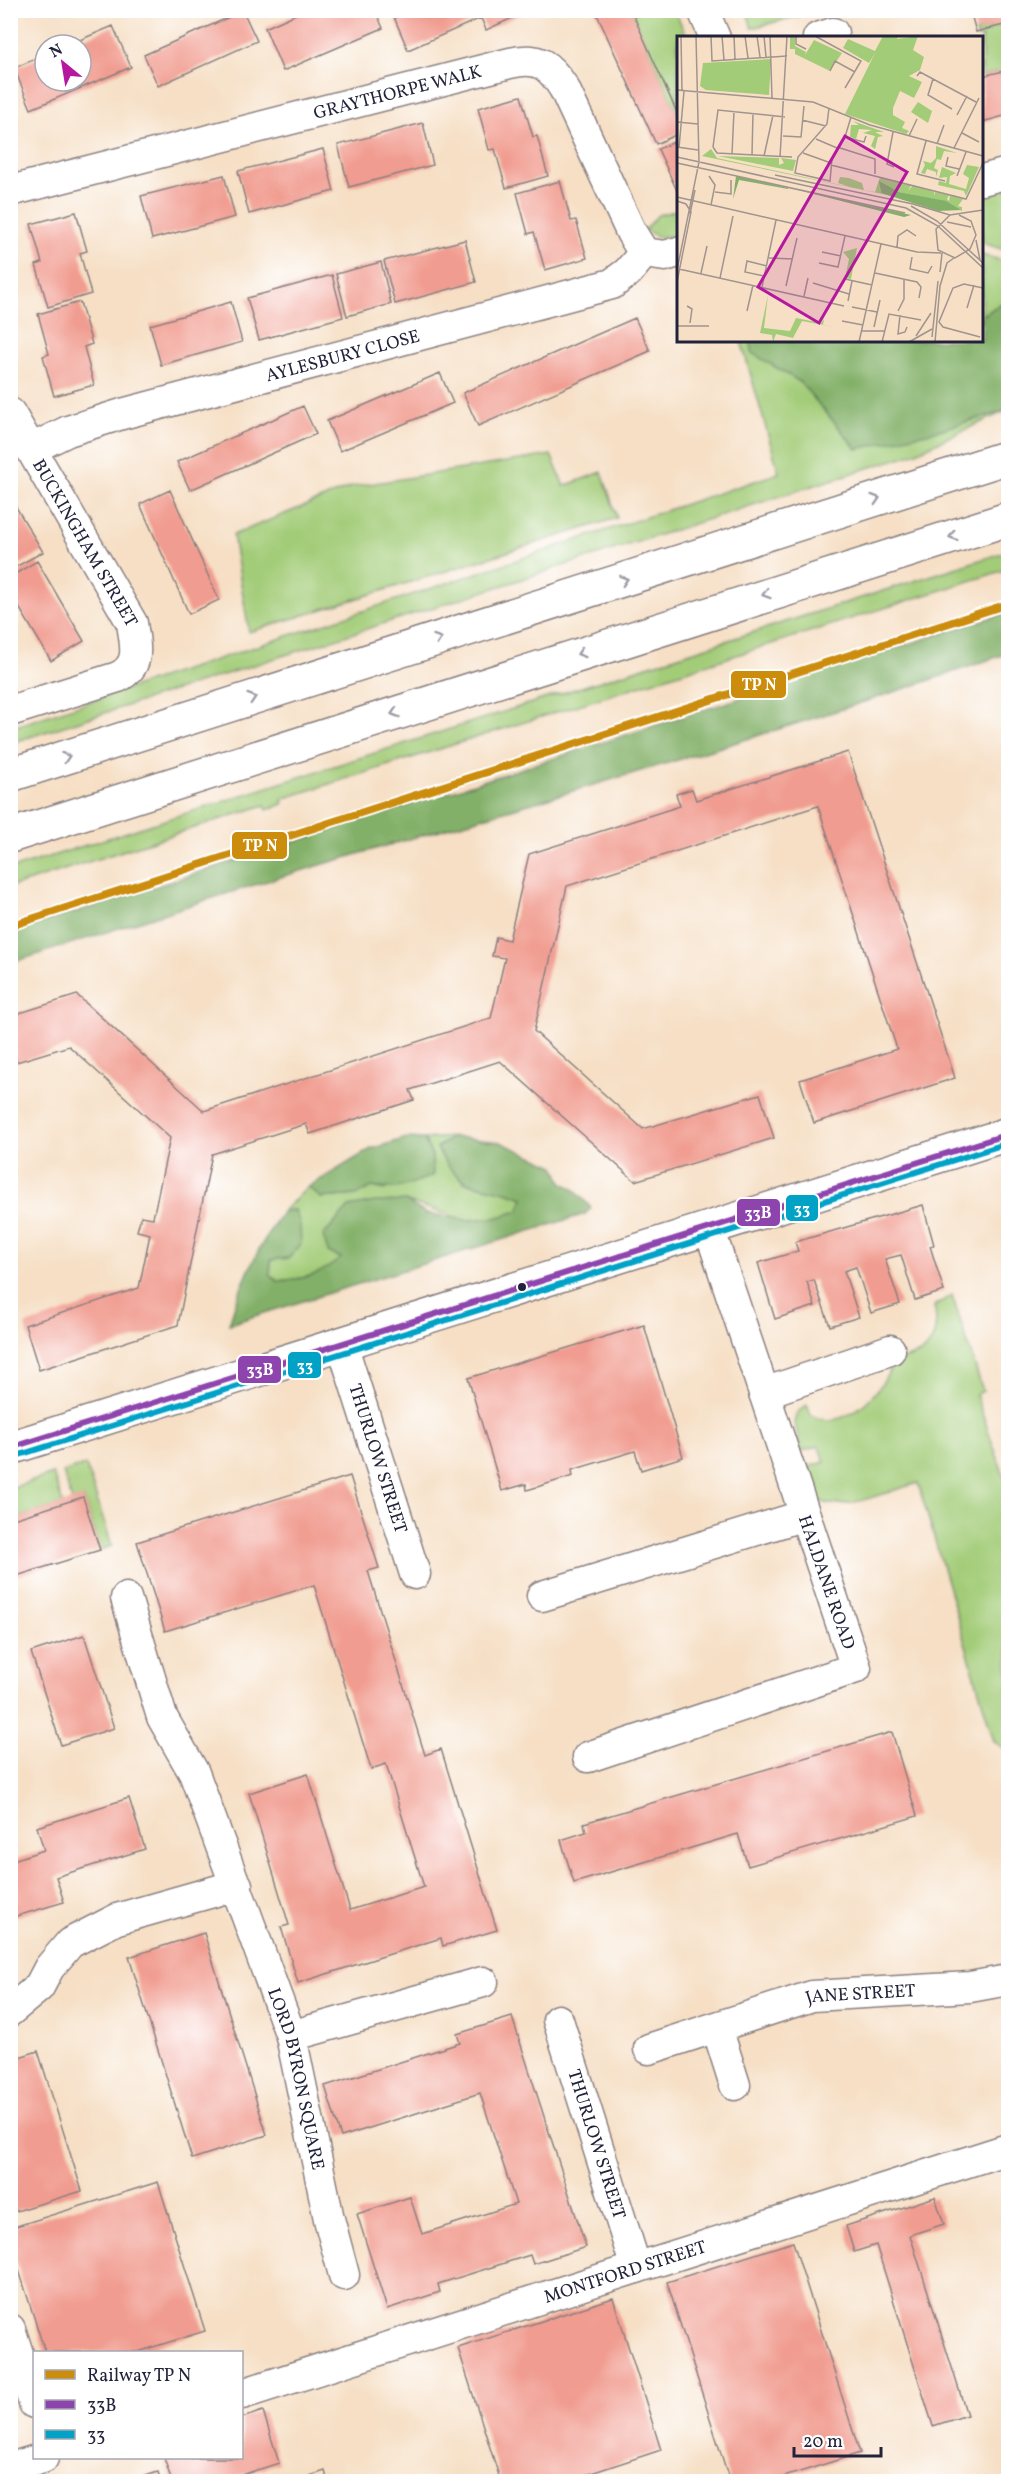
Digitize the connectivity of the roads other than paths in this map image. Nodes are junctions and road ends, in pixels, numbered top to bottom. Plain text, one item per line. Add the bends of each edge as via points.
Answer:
1 (702, 10) edge
2 (714, 36) edge
3 (1008, 173) edge
4 (983, 179) edge
5 (10, 191) edge
6 (677, 252) edge
7 (644, 253) junction
8 (19, 433) edge
9 (1008, 457) edge
10 (1008, 519) edge
11 (10, 711) edge
12 (10, 775) edge
13 (10, 836) edge
14 (1008, 1134) edge
15 (709, 1228) junction
16 (342, 1344) junction
17 (890, 1350) dead end
18 (764, 1393) junction
19 (10, 1448) edge
20 (805, 1515) junction
21 (415, 1574) dead end
22 (542, 1596) dead end
23 (126, 1598) dead end
24 (588, 1757) dead end
25 (237, 1885) junction
26 (1008, 1980) edge
27 (483, 1982) dead end
28 (10, 2011) edge
29 (558, 2020) dead end
30 (717, 2028) junction
31 (291, 2036) junction
32 (649, 2049) dead end
33 (735, 2085) dead end
34 (1008, 2149) edge
35 (636, 2268) junction
36 (344, 2275) dead end
37 (10, 2328) edge
38 (243, 2394) edge
39 (33, 2400) edge
40 (36, 2459) edge
41 (10, 2468) edge

1 - 2 street
3 - 4 street
5 - 7 street, GRAYTHORPE WALK via 522,60 534,61 553,71 564,88
6 - 7 street via 665,256
7 - 8 street, AYLESBURY CLOSE via 612,284 68,431
8 - 11 street, BUCKINGHAM STREET via 132,623 136,658 124,674
12 -> 9 main road
10 -> 13 main road
14 - 15 main road
15 - 16 main road
15 - 18 street, HALDANE ROAD
16 - 19 main road
16 - 21 street, THURLOW STREET
17 - 18 street
18 - 20 street, HALDANE ROAD
20 - 22 street
20 - 24 street, HALDANE ROAD via 856,1668
23 - 25 street, LORD BYRON SQUARE via 162,1717 194,1773
25 - 28 street via 117,1919 69,1943 39,1987
25 - 31 street, LORD BYRON SQUARE
26 - 30 street, JANE STREET via 970,1987 812,1996
27 - 31 street
29 - 35 street, THURLOW STREET
30 - 32 street, JANE STREET
30 - 33 street
31 - 36 street, LORD BYRON SQUARE
34 - 35 street, MONTFORD STREET
35 - 38 street, MONTFORD STREET
37 - 39 street
40 - 41 street

